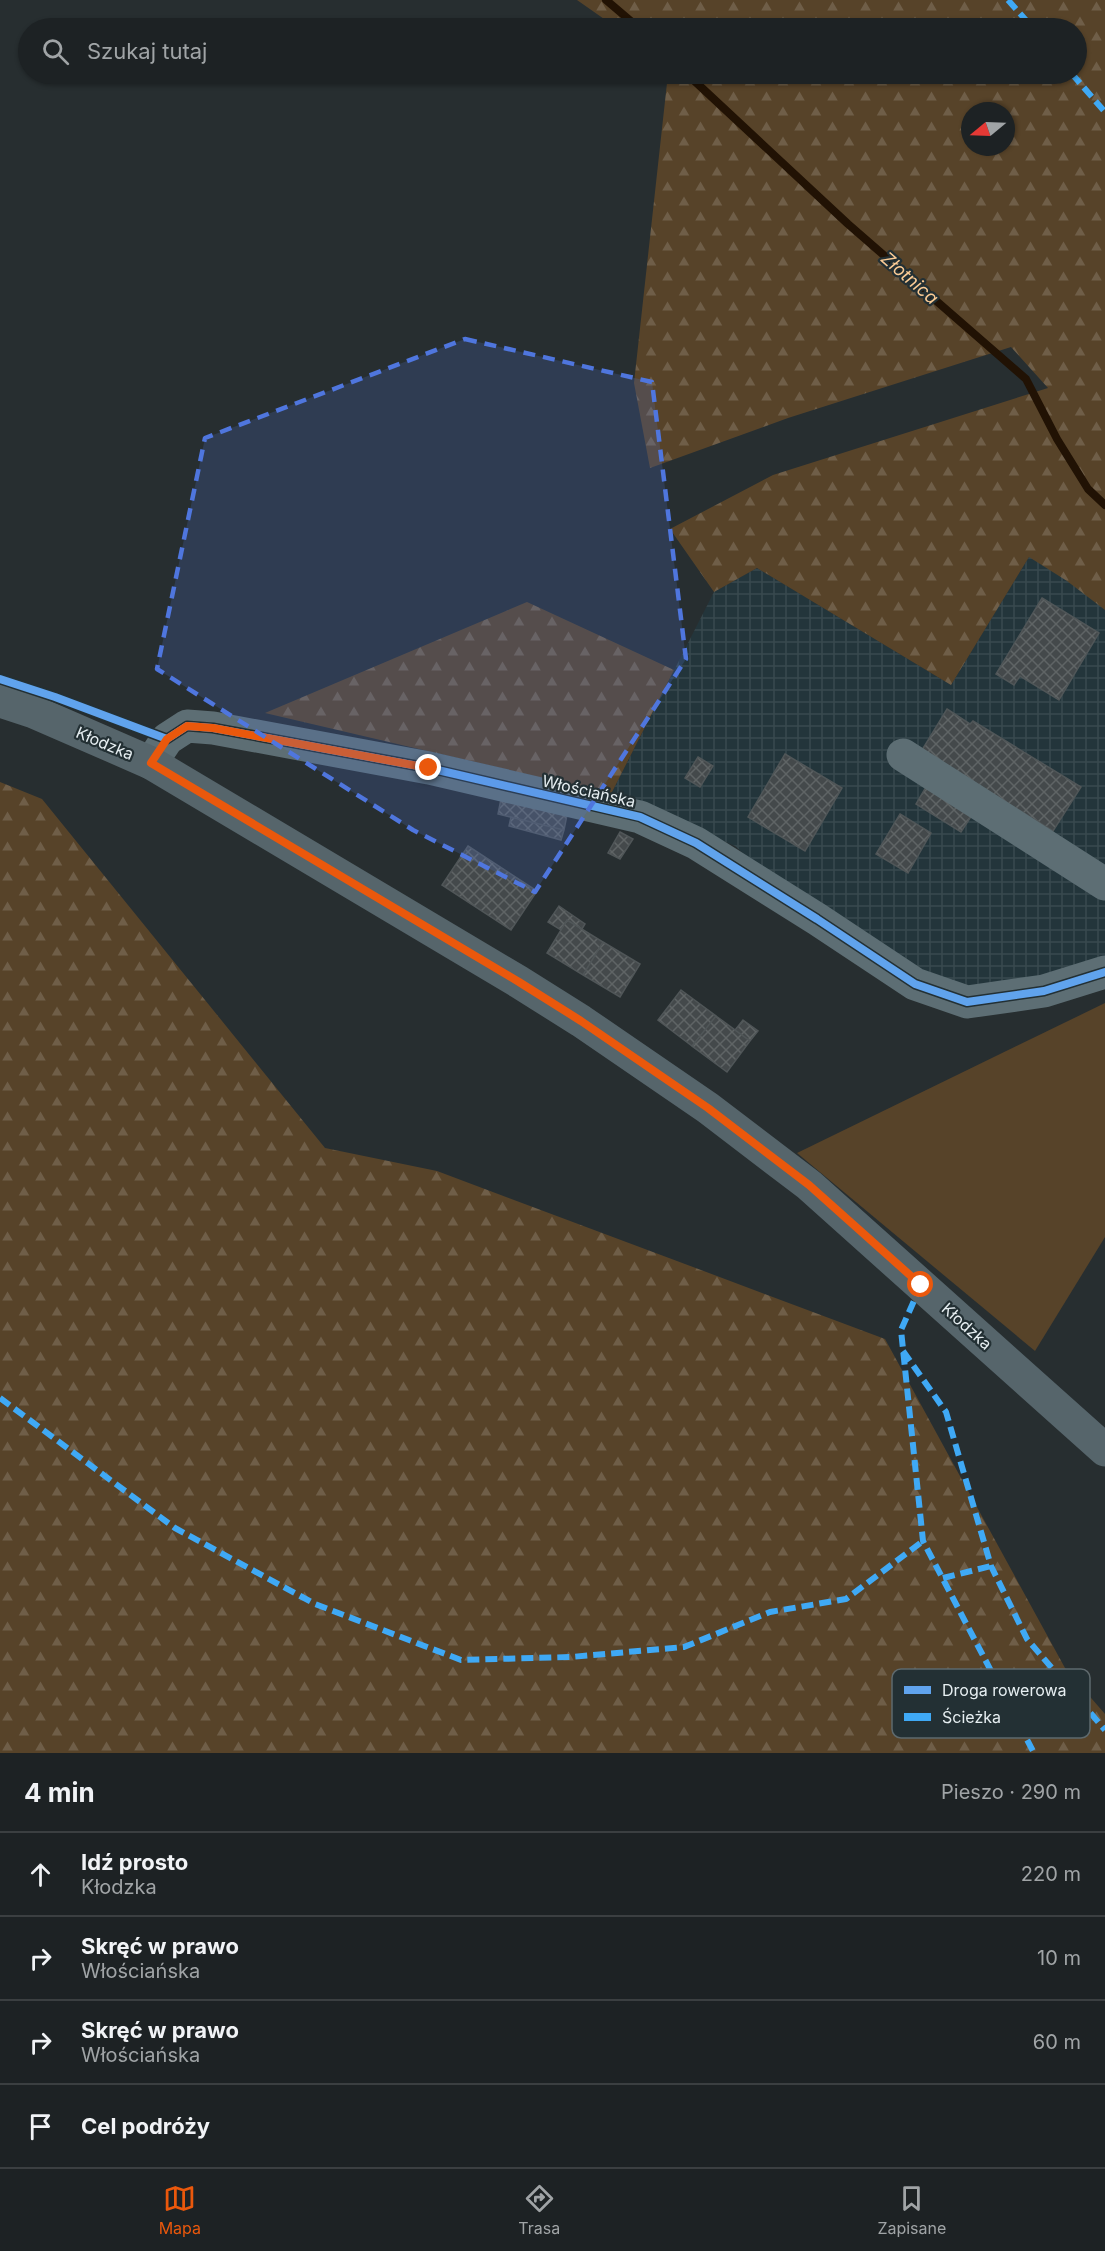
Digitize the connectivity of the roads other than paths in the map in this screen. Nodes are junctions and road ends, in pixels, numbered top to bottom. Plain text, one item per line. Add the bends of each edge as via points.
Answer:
1 (0, 701) edge
2 (903, 754) dead end
3 (151, 763) junction
4 (1105, 884) edge
5 (1105, 972) edge
6 (1105, 1450) edge

1 - 3 main road, Kłodzka
2 - 4 street
3 - 5 street, Włościańska via 167,739 187,726 213,728 429,768 640,817 696,843 915,984 967,1002 1044,991
3 - 6 main road, Kłodzka via 519,982 708,1108 809,1185

